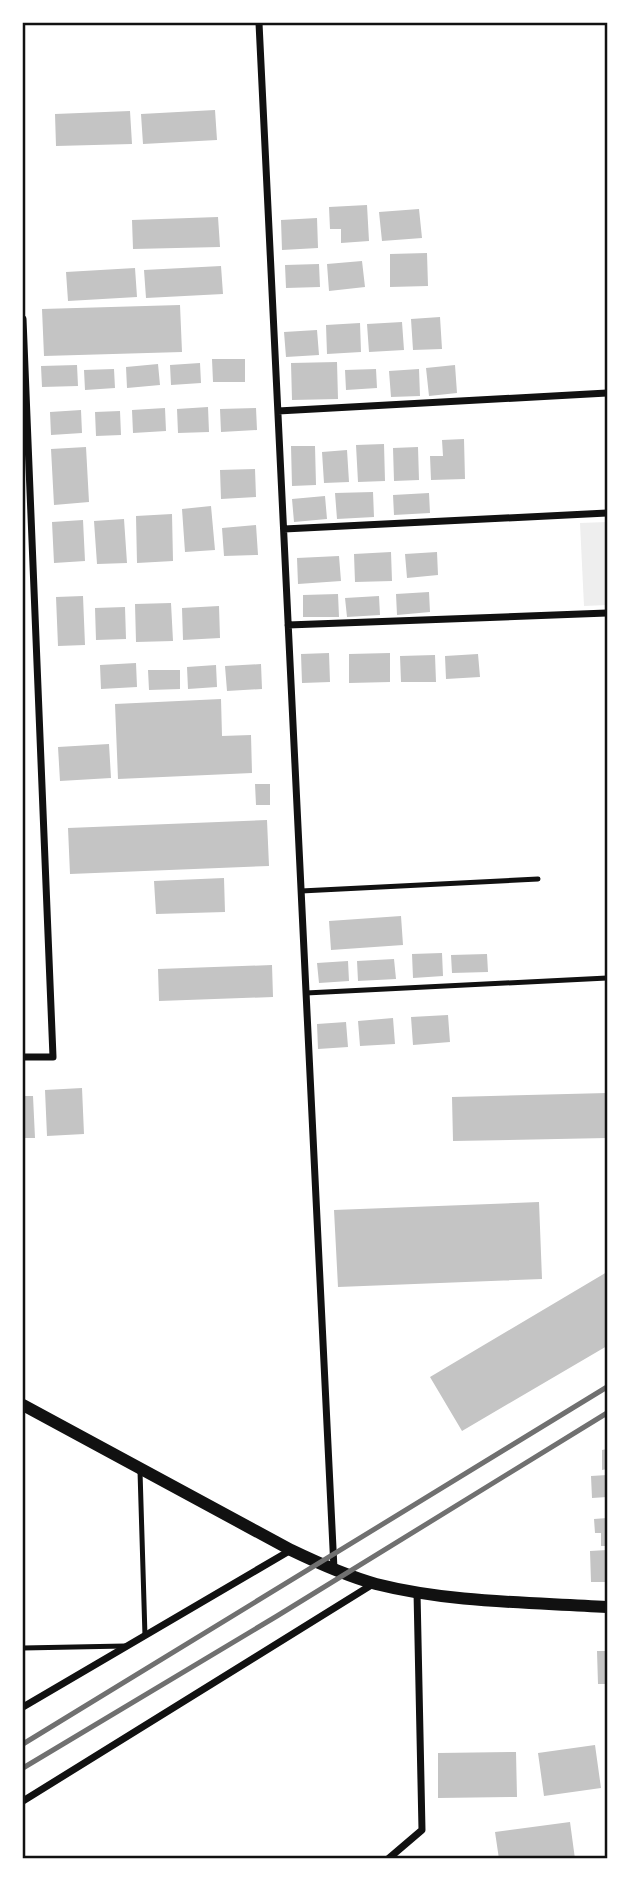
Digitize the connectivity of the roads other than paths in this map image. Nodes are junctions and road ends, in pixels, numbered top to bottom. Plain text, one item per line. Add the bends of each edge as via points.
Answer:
1 (259, 23) edge
2 (23, 319) edge
3 (607, 393) edge
4 (278, 411) junction
5 (607, 513) edge
6 (284, 529) junction
7 (607, 613) edge
8 (288, 625) junction
9 (538, 879) dead end
10 (301, 891) junction
11 (607, 978) edge
12 (306, 993) junction
13 (23, 1057) edge
14 (23, 1405) edge
15 (140, 1468) junction
16 (291, 1550) junction
17 (334, 1569) junction
18 (374, 1583) junction
19 (416, 1592) junction
20 (607, 1607) edge
21 (145, 1636) junction
22 (128, 1646) junction
23 (23, 1648) edge
24 (23, 1707) edge
25 (23, 1801) edge
26 (388, 1859) edge

1 - 4 street
2 - 13 street via 53,1057
3 - 4 street
4 - 6 street
5 - 6 street
6 - 8 street
7 - 8 street
8 - 10 street
9 - 10 lane
10 - 12 street
11 - 12 lane
12 - 17 street
14 - 15 street
15 - 16 street
15 - 21 lane
16 - 17 street
16 - 21 street
17 - 18 street
18 - 19 street
18 - 25 street
19 - 20 street
19 - 26 street via 422,1830
21 - 22 street
22 - 23 lane
22 - 24 street

